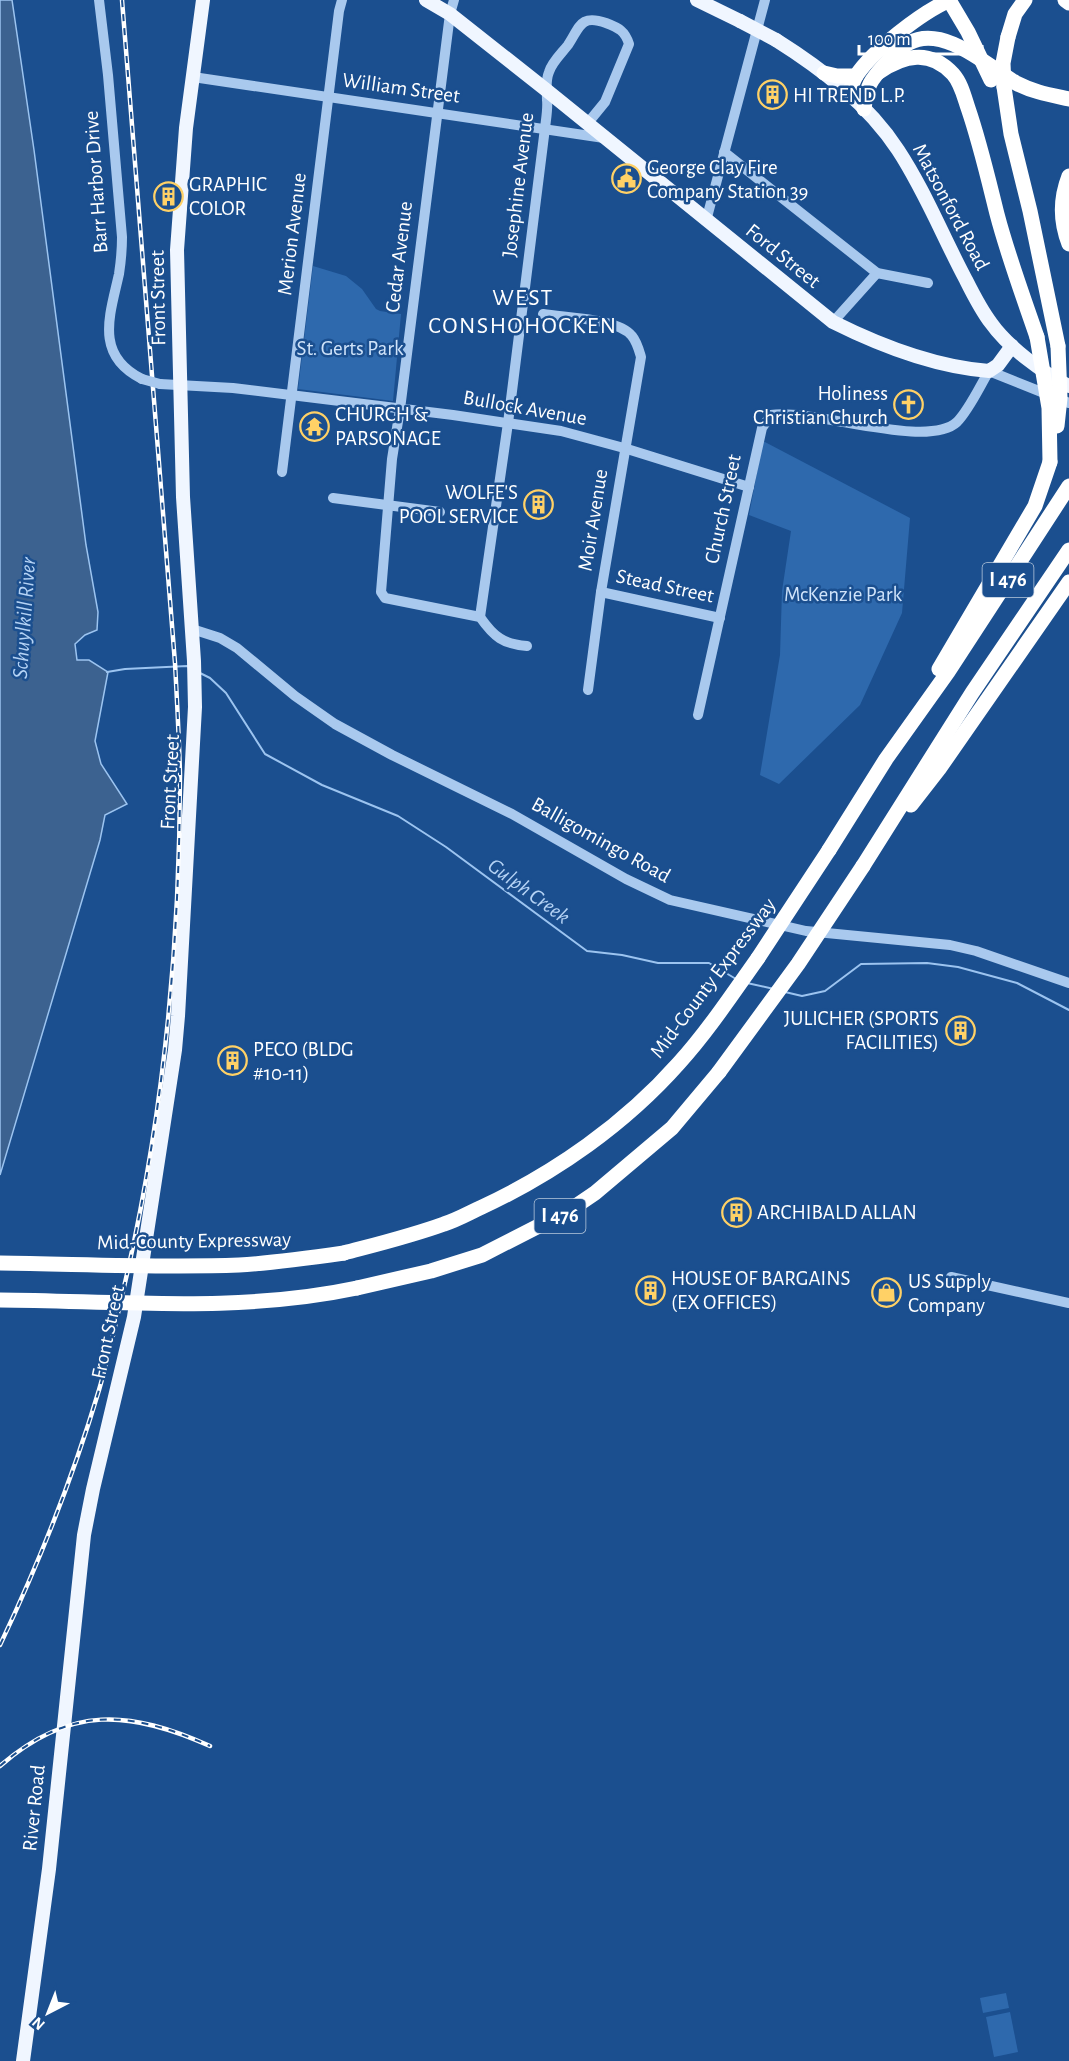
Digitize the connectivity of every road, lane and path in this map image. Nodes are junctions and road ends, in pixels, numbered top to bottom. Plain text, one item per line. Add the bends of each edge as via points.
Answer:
1 (99, 0) edge
2 (203, 0) edge
3 (342, 0) edge
4 (426, 0) edge
5 (454, 0) edge
6 (697, 0) edge
7 (765, 0) edge
8 (949, 0) edge
9 (1024, 0) edge
10 (1065, 0) edge
11 (1069, 3) edge
12 (450, 14) junction
13 (824, 73) junction
14 (868, 76) junction
15 (193, 77) junction
16 (998, 84) junction
17 (545, 89) junction
18 (849, 94) junction
19 (329, 97) junction
20 (1069, 99) edge
21 (864, 109) junction
22 (436, 112) junction
23 (587, 124) junction
24 (545, 128) junction
25 (604, 138) junction
26 (724, 152) junction
27 (1069, 176) edge
28 (706, 221) junction
29 (1069, 244) edge
30 (878, 273) junction
31 (928, 283) dead end
32 (543, 314) dead end
33 (833, 322) junction
34 (1012, 346) junction
35 (990, 371) junction
36 (181, 385) junction
37 (1069, 386) edge
38 (292, 395) junction
39 (1069, 403) edge
40 (400, 409) junction
41 (508, 423) junction
42 (624, 448) junction
43 (1050, 462) junction
44 (282, 472) dead end
45 (1069, 486) edge
46 (749, 487) junction
47 (333, 498) dead end
48 (387, 504) junction
49 (440, 512) dead end
50 (1069, 550) edge
51 (1069, 582) edge
52 (601, 592) junction
53 (480, 617) junction
54 (720, 618) junction
55 (192, 629) junction
56 (527, 646) dead end
57 (588, 690) dead end
58 (699, 715) dead end
59 (886, 759) junction
60 (863, 866) junction
61 (1069, 983) edge
62 (0, 1263) edge
63 (951, 1277) dead end
64 (0, 1300) edge
65 (1069, 1304) edge
66 (81, 1558) joint
67 (22, 2061) edge

1 - 36 street, Barr Harbor Drive, bridge via 122,237 108,333 118,359 131,373 160,384
2 - 15 main road, Front Street
3 - 19 street, Merion Avenue
4 - 12 main road, Ford Street
5 - 12 street, Cedar Avenue
6 - 13 main road, Matsonford Road, bridge via 776,40
7 - 26 street
8 - 14 highway via 887,42
8 - 16 highway, bridge
9 - 16 highway, bridge via 1015,14
10 - 11 highway
12 - 17 main road, Ford Street
12 - 22 street, Cedar Avenue
13 - 14 highway
13 - 18 main road, Matsonford Road
14 - 18 highway
14 - 20 highway via 910,42 934,38 951,42 1018,84
14 - 21 highway
14 - 43 highway, bridge via 905,58 918,58 944,67 959,82 1037,337 1049,408
15 - 19 street, William Street
15 - 36 main road, Front Street via 177,250
16 - 43 highway, bridge via 1058,346 1060,398
17 - 23 main road, Ford Street
17 - 23 street, Josephine Avenue via 549,70 576,28 594,19 621,29 629,44 605,102
17 - 24 street, Josephine Avenue
18 - 21 main road, Matsonford Road
19 - 22 street, William Street
19 - 38 street, Merion Avenue
21 - 34 main road, Matsonford Road via 897,148 977,301 991,324
22 - 24 street, William Street
22 - 40 street, Cedar Avenue
23 - 25 main road, Ford Street
24 - 25 street, William Street
24 - 41 street, Josephine Avenue
25 - 28 main road, Ford Street
26 - 28 street
26 - 30 street
27 - 29 highway via 1062,219
28 - 33 main road, Ford Street
30 - 31 street
30 - 33 street
32 - 42 street, Moir Avenue via 612,324 633,337 641,357
33 - 35 main road, Ford Street via 917,355
34 - 35 main road, Church Street
34 - 37 main road, Matsonford Road
35 - 39 street, Ford Street
35 - 46 street, Church Street via 958,421 946,430 876,428 786,413 771,416 762,428
36 - 38 street, Bullock Avenue
36 - 55 main road, Front Street via 184,521
38 - 40 street, Bullock Avenue
38 - 44 street, Merion Avenue
40 - 41 street, Bullock Avenue
40 - 48 street, Cedar Avenue
41 - 42 street, Bullock Avenue via 561,431
41 - 53 street, Josephine Avenue
42 - 46 street, Bullock Avenue
42 - 52 street, Moir Avenue
43 - 59 highway via 1035,506
45 - 59 highway, Mid-County Expressway / I 476 via 948,672
46 - 54 street, Church Street
47 - 48 street
48 - 49 street
48 - 53 street, Cedar Avenue via 381,592 386,598
50 - 60 highway, I 476 via 972,693
51 - 60 highway via 939,769
52 - 54 street, Stead Street
52 - 57 street, Moir Avenue
53 - 56 street via 491,633 502,640
54 - 58 street, Church Street
55 - 61 street, Balligomingo Road via 231,645 335,724 669,900 806,931 950,945
55 - 66 main road, Front Street via 194,739 175,1050 134,1317 93,1489
59 - 62 highway, Mid-County Expressway / I 476, bridge via 742,979 679,1064 601,1135 545,1174 447,1223 344,1253 200,1266
60 - 64 highway, I 476, bridge via 798,964 672,1128 570,1210 482,1255 431,1271 298,1299 236,1304
63 - 65 street
66 - 67 main road, River Road via 49,1869

